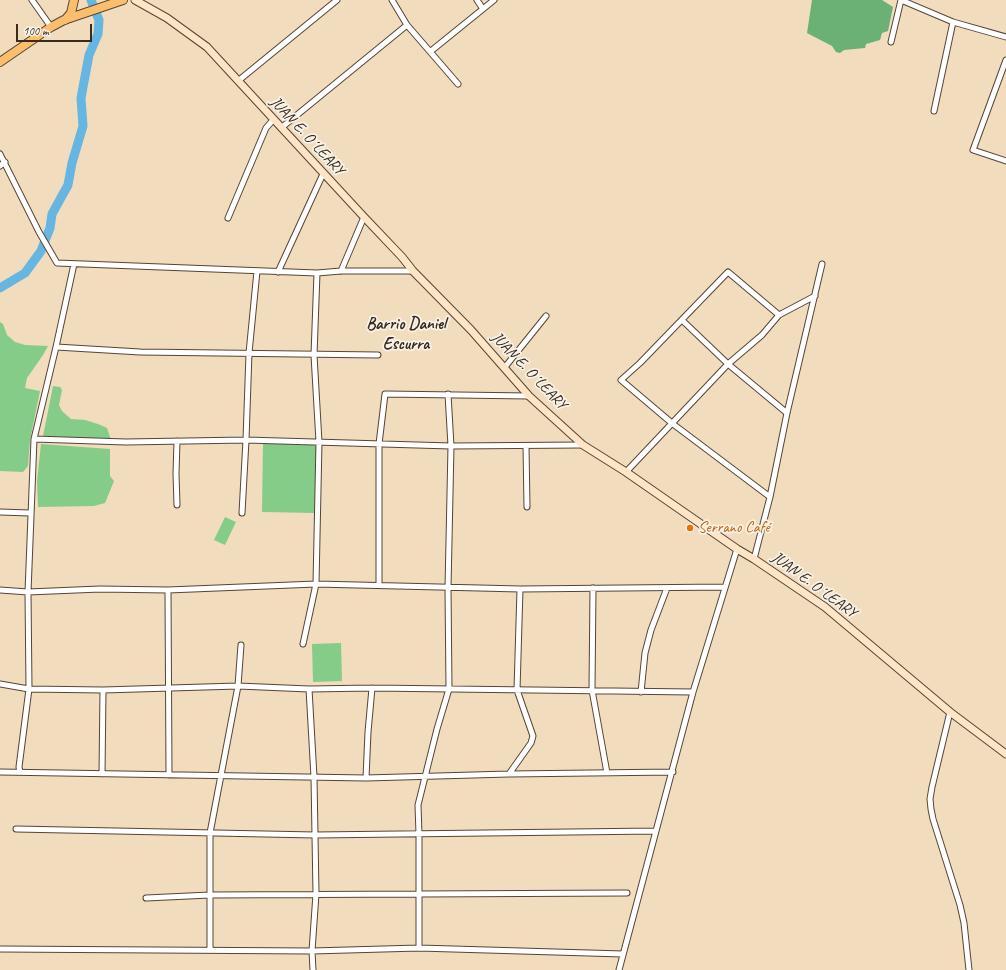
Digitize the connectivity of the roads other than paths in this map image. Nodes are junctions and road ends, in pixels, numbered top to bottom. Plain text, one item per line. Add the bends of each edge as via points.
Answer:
1 (32, 0) edge
2 (74, 0) edge
3 (123, 0) edge
4 (135, 0) edge
5 (337, 0) edge
6 (392, 0) edge
7 (476, 0) edge
8 (494, 0) edge
9 (903, 1) edge
10 (483, 9) junction
11 (64, 20) junction
12 (954, 22) junction
13 (407, 25) junction
14 (51, 26) junction
15 (1006, 37) edge
16 (891, 42) dead end
17 (431, 51) junction
18 (1006, 60) edge
19 (0, 62) edge
20 (238, 81) junction
21 (458, 84) dead end
22 (934, 112) dead end
23 (273, 120) junction
24 (281, 128) junction
25 (0, 154) edge
26 (5, 162) junction
27 (1006, 162) edge
28 (0, 166) edge
29 (323, 174) junction
30 (364, 217) junction
31 (228, 218) dead end
32 (74, 264) junction
33 (822, 264) dead end
34 (257, 271) junction
35 (341, 271) junction
36 (413, 271) junction
37 (278, 272) junction
38 (317, 273) junction
39 (815, 296) junction
40 (779, 315) junction
41 (546, 316) dead end
42 (683, 321) junction
43 (56, 347) junction
44 (249, 353) junction
45 (314, 355) junction
46 (378, 355) dead end
47 (728, 364) junction
48 (505, 367) junction
49 (448, 394) junction
50 (529, 396) junction
51 (787, 413) junction
52 (673, 424) junction
53 (34, 439) junction
54 (246, 440) junction
55 (177, 441) junction
56 (319, 442) junction
57 (379, 444) junction
58 (584, 444) junction
59 (451, 446) junction
60 (526, 446) junction
61 (626, 472) junction
62 (770, 497) junction
63 (177, 505) dead end
64 (527, 507) dead end
65 (0, 512) edge
66 (242, 512) dead end
67 (30, 513) junction
68 (737, 549) junction
69 (754, 559) junction
70 (316, 584) junction
71 (379, 585) junction
72 (725, 587) junction
73 (448, 588) junction
74 (592, 588) junction
75 (666, 588) junction
76 (520, 589) junction
77 (0, 590) edge
78 (168, 590) junction
79 (28, 592) junction
80 (303, 644) dead end
81 (241, 645) dead end
82 (0, 684) edge
83 (238, 686) junction
84 (169, 688) junction
85 (372, 688) junction
86 (29, 689) junction
87 (309, 689) junction
88 (449, 689) junction
89 (103, 690) junction
90 (517, 690) junction
91 (592, 690) junction
92 (641, 692) junction
93 (693, 692) junction
94 (950, 712) junction
95 (1006, 754) edge
96 (0, 772) edge
97 (20, 772) junction
98 (673, 772) junction
99 (608, 773) junction
100 (102, 774) junction
101 (169, 774) junction
102 (509, 774) junction
103 (222, 775) junction
104 (425, 776) junction
105 (314, 777) junction
106 (366, 778) junction
107 (16, 829) dead end
108 (656, 831) junction
109 (210, 833) junction
110 (419, 834) junction
111 (315, 836) junction
112 (627, 893) dead end
113 (316, 894) junction
114 (420, 894) junction
115 (210, 895) junction
116 (146, 898) dead end
117 (420, 948) junction
118 (0, 949) edge
119 (210, 950) junction
120 (312, 951) junction
121 (623, 954) junction
122 (313, 970) edge
123 (619, 970) edge
124 (969, 970) edge

1 - 14 street
2 - 11 main road via 71,13
3 - 11 main road
4 - 20 street, JUAN E. O´LEARY via 167,18 202,44
5 - 20 street
6 - 13 street
7 - 10 street
8 - 10 street
9 - 12 street
9 - 16 street
10 - 17 street
11 - 14 main road
12 - 15 street
12 - 22 street
13 - 17 street
13 - 24 street
14 - 19 main road
17 - 21 street
18 - 27 street via 973,150
20 - 23 street, JUAN E. O´LEARY
23 - 24 street, JUAN E. O´LEARY
23 - 31 street via 266,128
24 - 29 street, JUAN E. O´LEARY
25 - 26 street
26 - 28 street
26 - 32 street via 57,263
29 - 30 street, JUAN E. O´LEARY
29 - 37 street
30 - 35 street
30 - 36 street, JUAN E. O´LEARY
32 - 34 street
32 - 43 street
33 - 39 street
34 - 37 street
34 - 44 street
35 - 36 street
35 - 38 street
36 - 48 street, JUAN E. O´LEARY
37 - 38 street
38 - 45 street
39 - 40 street
39 - 51 street
40 - 42 street via 728,272
40 - 47 street
41 - 48 street
42 - 47 street
42 - 52 street via 620,380
43 - 44 street via 140,352
43 - 53 street
44 - 45 street
44 - 54 street
45 - 46 street
45 - 56 street
47 - 51 street
47 - 52 street
48 - 50 street, JUAN E. O´LEARY
49 - 50 street
49 - 57 street via 385,394
49 - 59 street
50 - 58 street, JUAN E. O´LEARY
51 - 62 street
52 - 61 street
52 - 62 street
53 - 55 street
53 - 67 street
54 - 55 street
54 - 56 street
54 - 66 street
55 - 63 street
56 - 57 street
56 - 70 street
57 - 59 street
57 - 71 street
58 - 60 street
58 - 61 street, JUAN E. O´LEARY
59 - 60 street
59 - 73 street
60 - 64 street
61 - 68 street, JUAN E. O´LEARY
62 - 69 street
65 - 67 street
67 - 79 street
68 - 69 street, JUAN E. O´LEARY
68 - 72 street
69 - 94 street, JUAN E. O´LEARY via 825,607
70 - 71 street
70 - 78 street
70 - 80 street
71 - 73 street
72 - 75 street
72 - 93 street
73 - 76 street
73 - 88 street
74 - 75 street
74 - 76 street
74 - 91 street
75 - 92 street via 645,653
76 - 90 street
77 - 79 street
78 - 79 street
78 - 84 street
79 - 86 street
81 - 83 street
82 - 86 street
83 - 84 street
83 - 87 street
83 - 103 street
84 - 89 street
84 - 101 street
85 - 87 street
85 - 88 street
85 - 106 street
86 - 89 street
86 - 97 street
87 - 105 street
88 - 90 street
88 - 104 street
89 - 100 street
90 - 91 street
90 - 102 street via 533,736
91 - 92 street
91 - 99 street
92 - 93 street
93 - 98 street
94 - 95 street, JUAN E. O´LEARY
94 - 124 street via 930,799 933,819 960,905
96 - 97 street
97 - 100 street
98 - 99 street
98 - 108 street
99 - 102 street
100 - 101 street
101 - 103 street
102 - 104 street
103 - 105 street
103 - 109 street
104 - 106 street
104 - 110 street via 418,805
105 - 106 street
105 - 111 street
107 - 109 street
108 - 110 street
108 - 121 street
109 - 111 street
109 - 115 street
110 - 111 street
110 - 114 street
111 - 113 street
112 - 114 street
113 - 114 street
113 - 115 street
113 - 120 street
114 - 117 street
115 - 116 street
115 - 119 street
117 - 120 street
117 - 121 street
118 - 119 street
119 - 120 street
120 - 122 street
121 - 123 street

